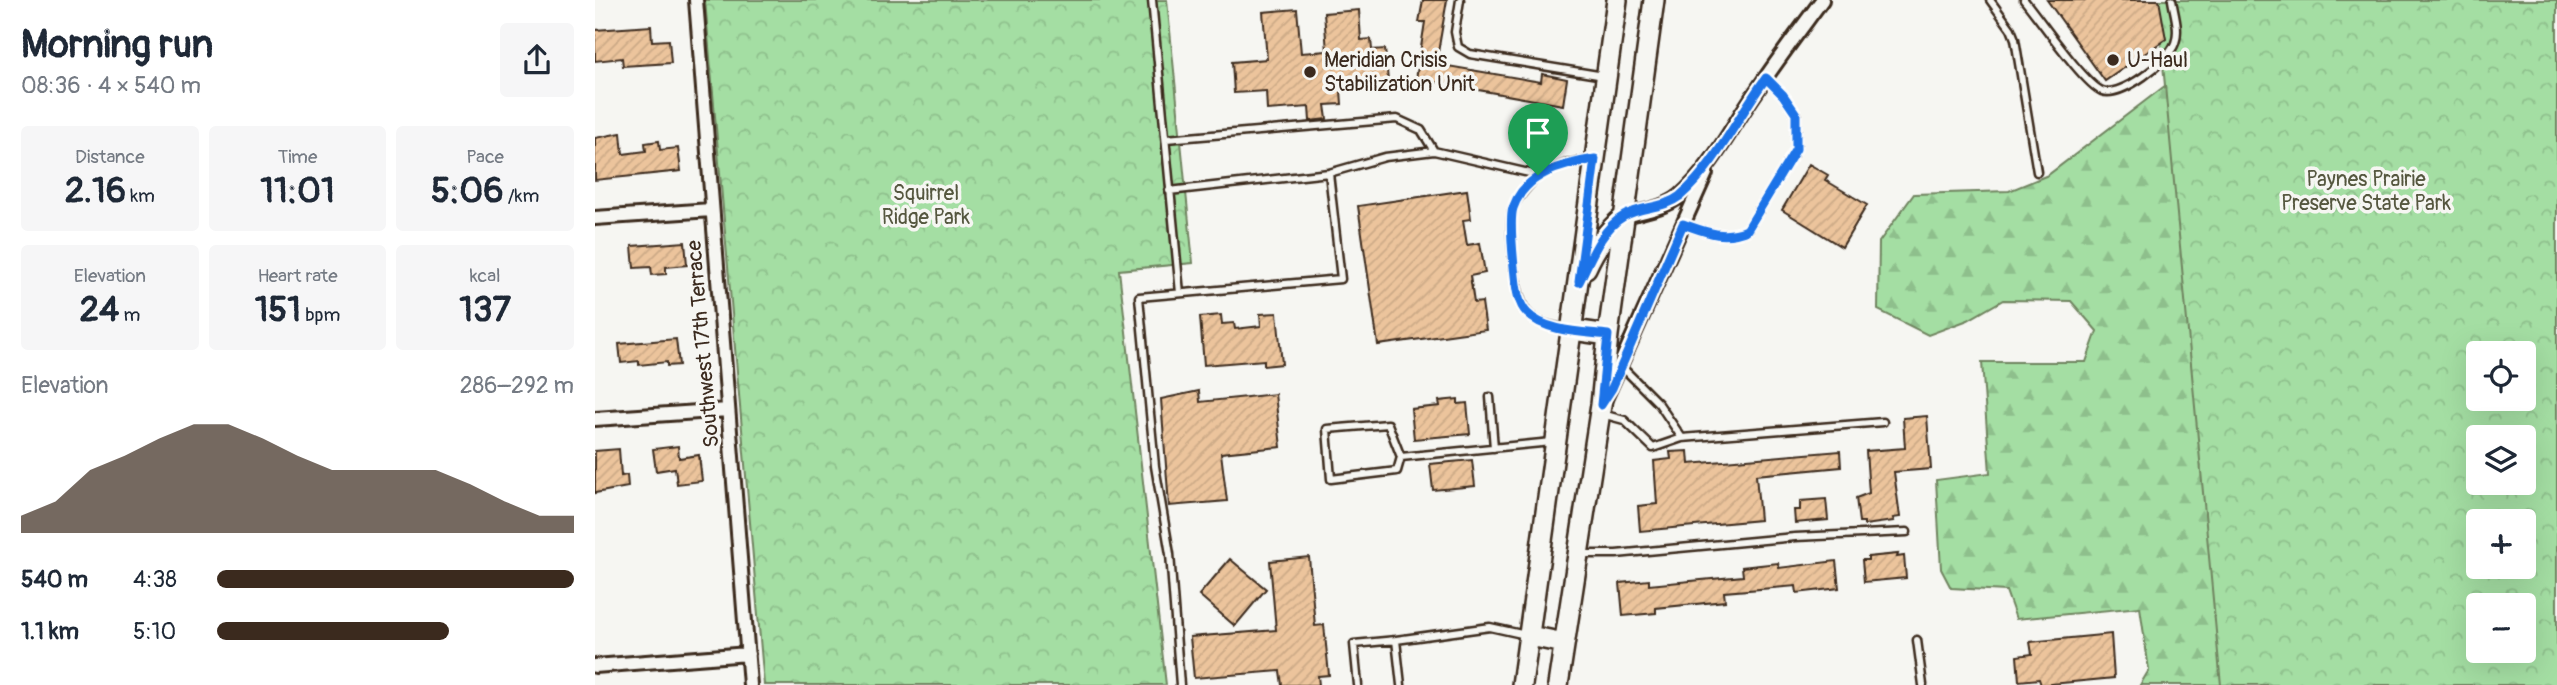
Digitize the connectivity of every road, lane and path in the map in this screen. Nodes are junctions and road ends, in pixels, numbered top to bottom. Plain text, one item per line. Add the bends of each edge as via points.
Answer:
1 (696, 0) edge
2 (1152, 0) edge
3 (1460, 0) edge
4 (1616, 0) edge
5 (1654, 0) edge
6 (1822, 0) edge
7 (1990, 0) edge
8 (2024, 0) edge
9 (2172, 0) edge
10 (1606, 76) junction
11 (1766, 78) junction
12 (1165, 139) junction
13 (1434, 151) junction
14 (1714, 156) junction
15 (1595, 159) junction
16 (2037, 172) dead end
17 (1329, 173) junction
18 (1538, 175) junction
19 (1169, 191) junction
20 (711, 210) junction
21 (1625, 216) junction
22 (595, 218) edge
23 (1683, 224) junction
24 (1579, 282) junction
25 (1180, 293) junction
26 (1573, 330) junction
27 (1608, 335) junction
28 (1621, 366) junction
29 (1490, 397) dead end
30 (1600, 409) junction
31 (728, 410) junction
32 (595, 419) edge
33 (1883, 422) dead end
34 (1682, 438) junction
35 (1557, 442) junction
36 (1494, 448) junction
37 (1401, 457) junction
38 (1907, 532) dead end
39 (1577, 554) junction
40 (1530, 636) junction
41 (1397, 640) junction
42 (1917, 640) dead end
43 (1564, 643) junction
44 (748, 654) junction
45 (595, 666) edge
46 (750, 685) edge
47 (1181, 685) edge
48 (1359, 685) edge
49 (1401, 685) edge
50 (1522, 685) edge
51 (1558, 685) edge
52 (1923, 685) edge

1 - 20 street, Southwest 17th Terrace
2 - 12 lane
3 - 10 lane via 1455,32 1458,47 1464,51
4 - 10 main road
5 - 21 main road
6 - 11 street
7 - 16 lane via 2015,40
8 - 9 lane via 2088,81 2102,91 2119,91 2158,66 2175,45
10 - 15 main road
11 - 14 street
11 - 23 lane via 1796,114 1796,149 1747,230 1715,236
12 - 13 lane via 1397,119 1421,130
12 - 19 lane
13 - 17 lane via 1385,157
13 - 18 lane
14 - 21 street via 1678,197
14 - 23 street
15 - 18 lane via 1567,163
15 - 24 main road
17 - 19 lane
17 - 25 lane via 1341,279
18 - 26 lane via 1512,210 1518,296 1527,313 1543,324
19 - 25 lane
20 - 22 street
20 - 31 street, Southwest 17th Terrace
21 - 24 main road via 1595,248
21 - 27 main road
23 - 28 street
24 - 26 main road
25 - 47 lane via 1139,297
26 - 27 main road
26 - 35 main road
27 - 30 main road
28 - 30 street
28 - 34 lane via 1659,404
29 - 36 lane
30 - 34 lane via 1624,420 1653,448
30 - 39 main road
31 - 32 street
31 - 44 street, Southwest 17th Terrace
33 - 34 lane
35 - 36 lane
35 - 40 main road
36 - 37 lane
37 - 37 lane via 1397,471 1331,479 1327,429 1388,424
38 - 39 lane
39 - 43 main road
40 - 41 lane via 1490,628
40 - 43 main road
40 - 50 main road
41 - 48 lane via 1354,644
41 - 49 lane
42 - 52 lane
43 - 51 main road
44 - 45 street
44 - 46 street, Southwest 17th Terrace

